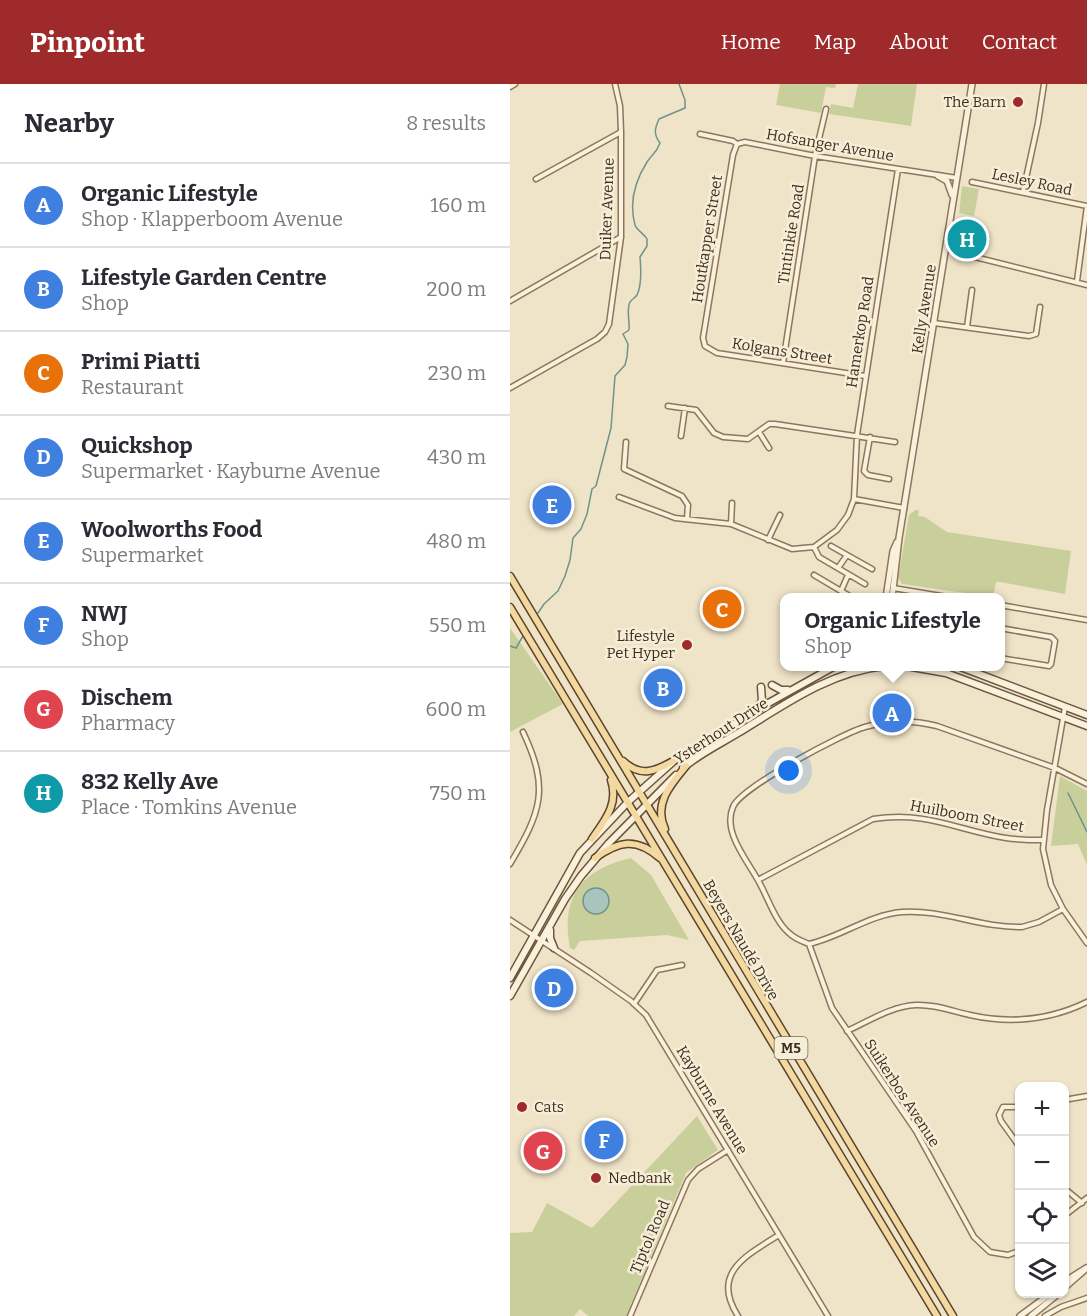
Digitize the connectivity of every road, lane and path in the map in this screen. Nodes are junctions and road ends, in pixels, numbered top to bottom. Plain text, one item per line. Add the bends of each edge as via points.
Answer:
1 (515, 84) edge
2 (615, 84) edge
3 (972, 84) edge
4 (1044, 84) edge
5 (510, 87) edge
6 (826, 109) dead end
7 (621, 132) junction
8 (700, 134) dead end
9 (737, 144) junction
10 (815, 156) junction
11 (897, 169) junction
12 (938, 176) junction
13 (957, 178) junction
14 (536, 179) dead end
15 (972, 182) dead end
16 (1023, 192) junction
17 (953, 200) junction
18 (1087, 206) edge
19 (621, 237) junction
20 (963, 254) dead end
21 (1077, 281) junction
22 (1087, 285) edge
23 (972, 290) dead end
24 (510, 301) edge
25 (1040, 307) dead end
26 (934, 323) junction
27 (966, 327) junction
28 (703, 338) joint
29 (783, 363) junction
30 (865, 376) junction
31 (510, 388) edge
32 (668, 406) dead end
33 (685, 408) junction
34 (759, 432) junction
35 (857, 435) junction
36 (681, 436) dead end
37 (870, 437) junction
38 (626, 442) dead end
39 (895, 442) dead end
40 (769, 448) dead end
41 (890, 479) dead end
42 (619, 497) dead end
43 (854, 499) junction
44 (732, 503) dead end
45 (904, 508) junction
46 (780, 515) dead end
47 (687, 519) junction
48 (731, 524) junction
49 (768, 540) junction
50 (831, 546) dead end
51 (814, 547) junction
52 (847, 555) junction
53 (838, 568) junction
54 (872, 569) dead end
55 (814, 575) dead end
56 (848, 575) junction
57 (510, 576) edge
58 (865, 584) dead end
59 (890, 587) junction
60 (841, 591) junction
61 (845, 593) edge
62 (888, 593) edge
63 (891, 593) edge
64 (928, 593) edge
65 (1005, 606) edge
66 (510, 607) edge
67 (1087, 620) edge
68 (1005, 629) edge
69 (1005, 659) edge
70 (826, 671) edge
71 (855, 671) edge
72 (935, 671) edge
73 (971, 671) edge
74 (772, 685) dead end
75 (761, 687) dead end
76 (791, 690) junction
77 (1065, 707) junction
78 (751, 713) junction
79 (1087, 715) edge
80 (1063, 717) junction
81 (1087, 726) edge
82 (523, 732) dead end
83 (616, 755) junction
84 (675, 760) junction
85 (605, 763) junction
86 (686, 766) junction
87 (1055, 768) junction
88 (1087, 784) edge
89 (639, 792) junction
90 (628, 802) junction
91 (646, 804) junction
92 (636, 815) junction
93 (592, 839) junction
94 (1043, 840) junction
95 (675, 852) junction
96 (595, 858) junction
97 (510, 864) edge
98 (667, 865) junction
99 (758, 880) junction
100 (1064, 909) junction
101 (510, 920) edge
102 (551, 923) junction
103 (534, 935) junction
104 (543, 940) junction
105 (1087, 943) edge
106 (809, 944) junction
107 (554, 948) junction
108 (681, 965) dead end
109 (510, 978) edge
110 (510, 996) edge
111 (1087, 1002) edge
112 (634, 1004) junction
113 (847, 1031) junction
114 (1087, 1096) edge
115 (1069, 1099) edge
116 (1015, 1107) edge
117 (1015, 1140) edge
118 (728, 1150) junction
119 (1067, 1190) edge
120 (1087, 1198) edge
121 (1082, 1203) junction
122 (1069, 1213) edge
123 (779, 1235) junction
124 (1015, 1253) edge
125 (1087, 1268) edge
126 (1069, 1279) edge
127 (1069, 1284) edge
128 (1043, 1298) edge
129 (1052, 1298) edge
130 (1087, 1298) edge
131 (630, 1316) edge
132 (738, 1316) edge
133 (828, 1316) edge
134 (937, 1316) edge
135 (953, 1316) edge
136 (1020, 1316) edge
137 (1031, 1316) edge
138 (1045, 1316) edge

1 - 5 street
2 - 7 street, Duiker Avenue
3 - 13 street, Kelly Avenue
4 - 16 street
6 - 10 street, Tintinkie Road
7 - 14 street
7 - 19 street, Duiker Avenue
8 - 9 street, Hofsanger Avenue
9 - 10 street, Hofsanger Avenue via 745,142
9 - 28 street, Houtkapper Street via 732,155
10 - 11 street, Hofsanger Avenue
10 - 29 street, Tintinkie Road
11 - 12 street, Hofsanger Avenue
11 - 30 street, Hamerkop Road
12 - 13 street, Hofsanger Avenue
12 - 17 street via 950,186
13 - 17 street, Kelly Avenue
15 - 16 street, Lesley Road
16 - 18 street, Lesley Road
17 - 26 street, Kelly Avenue
18 - 21 street
19 - 24 street
19 - 31 street, Duiker Avenue via 609,324 604,332
20 - 21 street
21 - 22 street
23 - 27 street
25 - 27 street via 1033,336
26 - 27 street
26 - 45 street, Kelly Avenue
28 - 29 street, Kolgans Street via 711,351
29 - 30 street, Kolgans Street
30 - 35 street, Hamerkop Road
32 - 33 street
33 - 34 street via 698,412 719,436 743,439
33 - 36 street
34 - 35 street via 775,424
34 - 40 street
35 - 37 street
35 - 43 street, Hamerkop Road
37 - 39 street
37 - 41 street via 864,471
38 - 47 street via 624,469 682,496 688,505
42 - 47 street
43 - 45 street
43 - 51 street via 837,530
44 - 48 street
45 - 59 street, Kelly Avenue
46 - 49 street
47 - 48 street
48 - 49 street
49 - 51 street via 792,549
50 - 52 street
51 - 53 street via 819,557
52 - 53 street
52 - 54 street
53 - 56 street
55 - 60 street
56 - 58 street
56 - 60 street
57 - 83 main road, Beyers Naudé Drive / M5
59 - 62 street, Kelly Avenue
59 - 63 street, Kelly Avenue
59 - 64 street
60 - 61 street
65 - 67 street
66 - 85 main road, Beyers Naudé Drive / M5
68 - 69 street via 1055,641 1049,666
70 - 76 main road, Ysterhout Drive
71 - 86 main road, Ysterhout Drive via 829,680
72 - 80 main road
73 - 77 main road
74 - 76 main road
75 - 78 main road via 762,701
76 - 78 main road, Ysterhout Drive
77 - 79 main road
77 - 80 street
78 - 84 main road, Ysterhout Drive
80 - 81 main road
80 - 87 street
82 - 97 street via 538,776 538,806
83 - 84 main road via 632,769 646,773
83 - 89 main road, Beyers Naudé Drive / M5
84 - 89 main road, Ysterhout Drive
85 - 90 main road, Beyers Naudé Drive / M5
85 - 93 main road via 613,786 613,804
86 - 91 main road, Ysterhout Drive
86 - 95 main road via 668,789 661,809 662,824
87 - 88 street
87 - 94 street
87 - 99 street via 920,722 890,722 842,735 752,788 733,806 733,836
89 - 90 main road, Ysterhout Drive
89 - 91 main road, Beyers Naudé Drive / M5
90 - 92 main road, Beyers Naudé Drive / M5
90 - 93 main road, Ysterhout Drive
91 - 92 main road, Ysterhout Drive
91 - 95 main road, Beyers Naudé Drive / M5
92 - 96 main road, Ysterhout Drive
92 - 98 main road, Beyers Naudé Drive / M5
93 - 103 main road, Ysterhout Drive via 580,853
94 - 99 street, Huilboom Street via 1006,838 930,819 882,817
94 - 100 street via 1047,875
95 - 135 main road, Beyers Naudé Drive / M5
96 - 98 main road via 609,847 627,843 647,848
96 - 102 main road, Ysterhout Drive
98 - 134 main road, Beyers Naudé Drive / M5
99 - 106 street via 785,929
100 - 105 street
100 - 106 street via 1022,927 934,913 891,913
101 - 103 street, Kayburne Avenue
102 - 104 main road, Ysterhout Drive
102 - 107 main road
103 - 104 street, Kayburne Avenue
103 - 109 main road, Ysterhout Drive
104 - 107 street, Kayburne Avenue
104 - 110 main road, Ysterhout Drive
106 - 113 street, Suikerbos Avenue via 829,1001
107 - 112 street, Kayburne Avenue
108 - 112 street via 657,970
111 - 113 street via 1059,1014 1024,1020 925,1005 908,1006
112 - 118 street, Kayburne Avenue via 655,1027
113 - 124 street, Suikerbos Avenue via 912,1125 978,1243 998,1255
114 - 115 street
116 - 117 street via 1003,1107 999,1115
118 - 123 street, Kayburne Avenue
118 - 131 street, Tiptol Road via 690,1177
119 - 121 street
120 - 121 street
121 - 122 street
123 - 132 street via 742,1259 734,1269 728,1290
123 - 133 street, Kayburne Avenue
125 - 126 street
125 - 127 street
128 - 136 street
129 - 137 street
130 - 138 street

